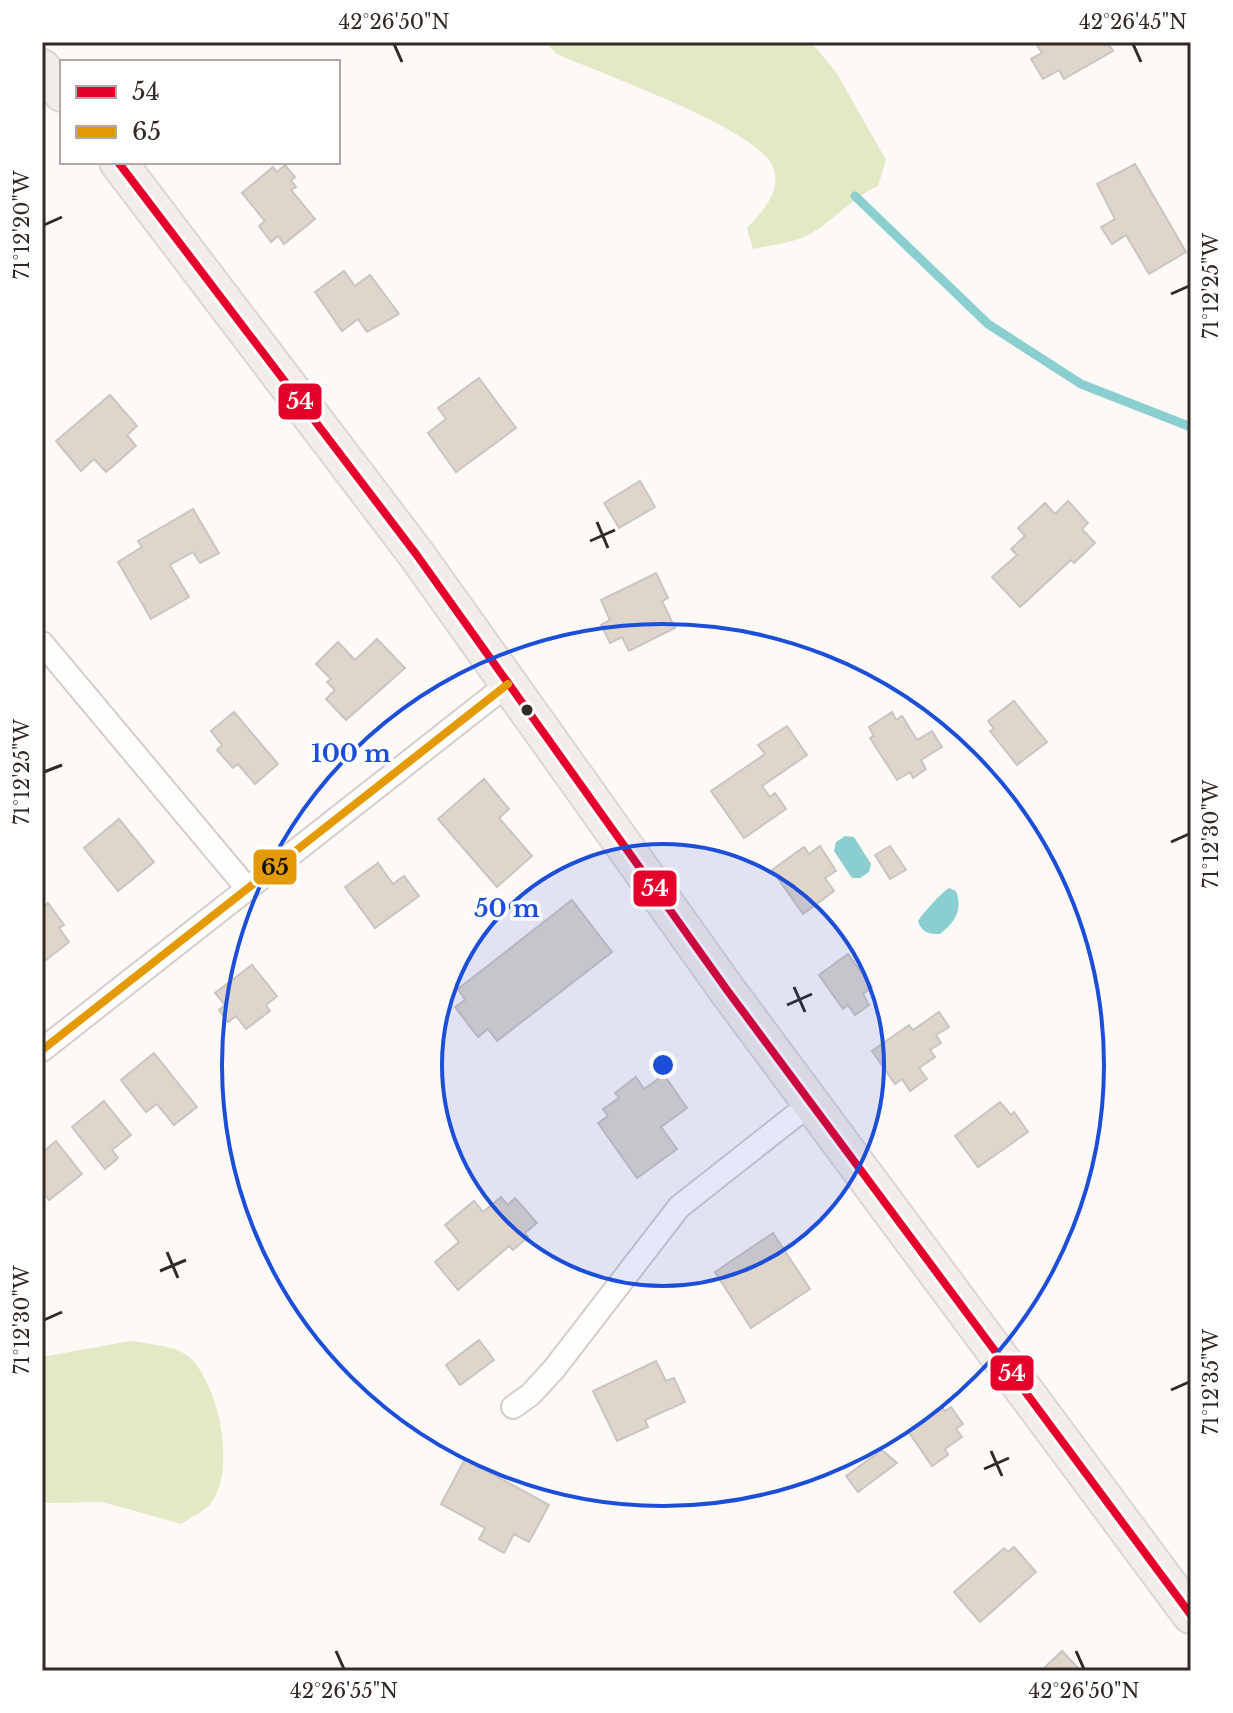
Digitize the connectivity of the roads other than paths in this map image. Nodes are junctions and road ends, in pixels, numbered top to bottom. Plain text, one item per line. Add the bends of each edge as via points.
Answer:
1 (42, 68) edge
2 (60, 90) edge
3 (120, 164) edge
4 (42, 643) edge
5 (508, 684) junction
6 (247, 888) junction
7 (42, 1050) edge
8 (811, 1103) junction
9 (513, 1407) dead end
10 (1191, 1615) edge

1 - 2 main road
3 - 5 main road
4 - 6 street
5 - 6 street
5 - 8 main road
6 - 7 street
8 - 9 street via 679,1207 554,1369
8 - 10 main road

